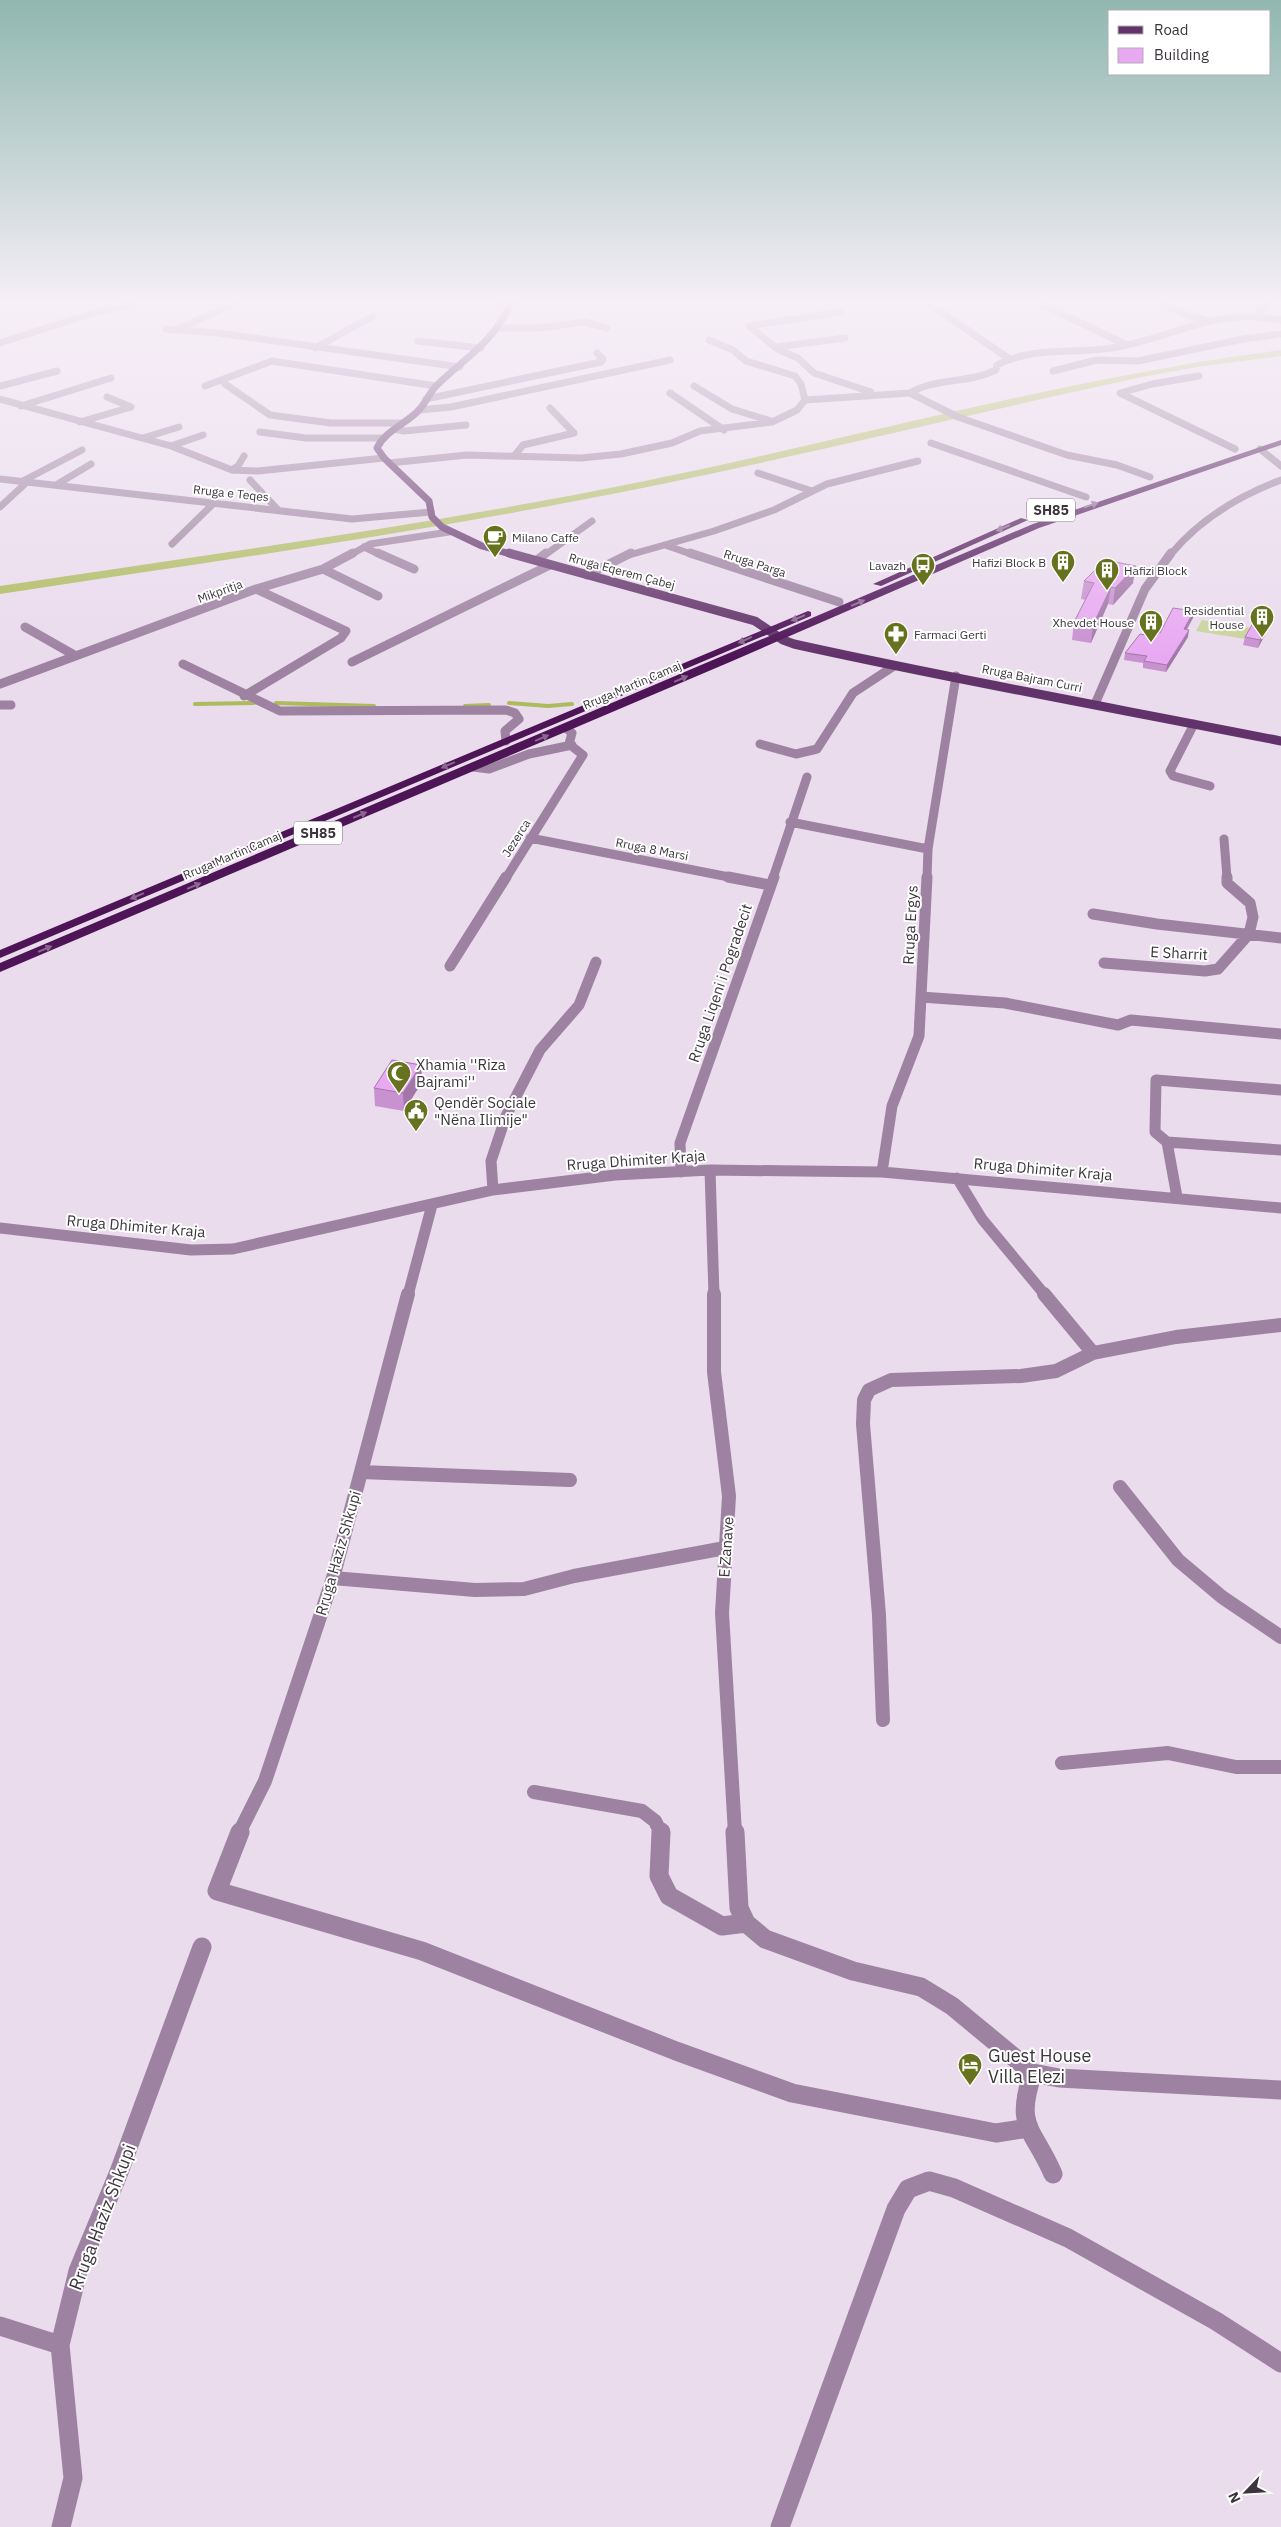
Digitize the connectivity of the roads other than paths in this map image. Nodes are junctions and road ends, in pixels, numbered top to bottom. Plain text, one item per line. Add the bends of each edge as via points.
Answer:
1 (76, 421) edge
2 (84, 421) edge
3 (315, 421) edge
4 (405, 421) edge
5 (562, 421) edge
6 (711, 421) edge
7 (772, 421) edge
8 (971, 421) edge
9 (1178, 421) edge
10 (80, 422) junction
11 (401, 424) junction
12 (466, 425) dead end
13 (179, 427) dead end
14 (394, 429) junction
15 (724, 430) junction
16 (260, 432) dead end
17 (1281, 434) edge
18 (203, 435) dead end
19 (143, 438) junction
20 (382, 438) junction
21 (1281, 442) edge
22 (931, 443) dead end
23 (171, 446) junction
24 (1236, 449) junction
25 (1260, 449) junction
26 (82, 450) dead end
27 (515, 455) junction
28 (244, 456) dead end
29 (387, 460) junction
30 (918, 461) dead end
31 (91, 464) dead end
32 (1281, 466) edge
33 (232, 470) junction
34 (758, 473) dead end
35 (1150, 477) junction
36 (0, 479) edge
37 (250, 480) dead end
38 (1281, 480) edge
39 (24, 482) junction
40 (56, 485) junction
41 (1114, 488) dead end
42 (812, 491) junction
43 (1096, 494) dead end
44 (1086, 497) junction
45 (214, 503) junction
46 (1069, 503) dead end
47 (0, 507) edge
48 (278, 510) junction
49 (431, 515) junction
50 (1037, 515) dead end
51 (592, 521) dead end
52 (446, 530) junction
53 (172, 544) dead end
54 (665, 545) junction
55 (364, 547) junction
56 (537, 560) junction
57 (550, 565) junction
58 (414, 568) dead end
59 (323, 569) junction
60 (588, 575) junction
61 (256, 589) junction
62 (378, 596) dead end
63 (839, 602) junction
64 (25, 627) dead end
65 (769, 630) junction
66 (779, 637) junction
67 (76, 656) junction
68 (352, 662) dead end
69 (184, 664) dead end
70 (894, 666) junction
71 (956, 676) junction
72 (0, 684) edge
73 (244, 696) junction
74 (0, 704) edge
75 (11, 704) dead end
76 (1095, 704) junction
77 (1194, 724) junction
78 (566, 728) junction
79 (506, 741) junction
80 (1281, 741) edge
81 (760, 744) dead end
82 (572, 745) junction
83 (473, 767) junction
84 (807, 777) dead end
85 (1210, 786) dead end
86 (790, 822) junction
87 (530, 838) junction
88 (1224, 839) dead end
89 (928, 849) junction
90 (770, 885) junction
91 (1093, 914) dead end
92 (1249, 934) junction
93 (1281, 938) edge
94 (0, 954) edge
95 (596, 962) dead end
96 (1104, 963) dead end
97 (450, 966) dead end
98 (0, 968) edge
99 (921, 997) junction
100 (1281, 1034) edge
101 (1281, 1090) edge
102 (1167, 1142) junction
103 (1281, 1150) edge
104 (710, 1170) junction
105 (681, 1172) junction
106 (882, 1172) junction
107 (957, 1178) junction
108 (493, 1190) junction
109 (1177, 1198) junction
110 (432, 1205) junction
111 (1281, 1208) edge
112 (0, 1228) edge
113 (1281, 1325) edge
114 (1092, 1353) junction
115 (361, 1472) junction
116 (570, 1480) dead end
117 (1120, 1487) dead end
118 (725, 1548) junction
119 (333, 1578) junction
120 (1281, 1637) edge
121 (883, 1720) dead end
122 (1062, 1763) dead end
123 (1281, 1767) edge
124 (534, 1792) dead end
125 (746, 1923) junction
126 (202, 1947) dead end
127 (1033, 2073) junction
128 (1281, 2090) edge
129 (1028, 2128) junction
130 (1053, 2174) dead end
131 (0, 2326) edge
132 (60, 2344) junction
133 (1281, 2362) edge
134 (61, 2527) edge
135 (780, 2527) edge

1 - 10 street
2 - 10 street
3 - 11 street
4 - 11 main road
5 - 27 street via 574,433 523,445
6 - 15 street
7 - 15 street
8 - 35 street via 1067,455 1117,465
9 - 24 street
10 - 19 street
11 - 14 main road
12 - 14 street via 404,431
13 - 19 street
14 - 20 main road
15 - 27 street via 695,432 662,446 592,458
16 - 20 street via 306,438
17 - 24 highway
18 - 23 street
19 - 23 street
20 - 29 main road via 377,448
21 - 25 highway, Rruga Martin Camaj / SH85
22 - 44 street
23 - 33 street
24 - 35 highway
25 - 32 street
66 -> 25 highway, Rruga Martin Camaj / SH85 via 1064,515
26 - 39 street
27 - 29 street
28 - 33 street
29 - 33 street via 258,471
29 - 49 main road, Rruga Eqerem Çabej via 429,501
30 - 42 street via 827,484
31 - 40 street
34 - 42 street
35 - 41 highway
36 - 39 street, Rruga e Teqes
37 - 48 street via 261,493 270,496
38 - 76 street via 1251,490 1220,507 1195,528 1150,579 1118,643
39 - 40 street, Rruga e Teqes
39 - 47 street
40 - 45 street, Rruga e Teqes
42 - 54 street via 774,510
43 - 44 highway, SH85
44 - 46 highway, SH85
45 - 48 street, Rruga e Teqes
45 - 53 street
48 - 49 street, Rruga e Teqes via 352,519
49 - 52 main road, Rruga Eqerem Çabej
50 -> 63 highway, Rruga Martin Camaj / SH85
51 - 56 street
52 - 55 street, Mikpritja
52 - 56 main road, Rruga Eqerem Çabej via 482,546
54 - 60 street via 634,552
54 - 63 street, Rruga Parga
55 - 58 street
55 - 59 street, Mikpritja
56 - 57 main road, Rruga Eqerem Çabej
57 - 60 main road, Rruga Eqerem Çabej
57 - 68 street
59 - 61 street, Mikpritja
59 - 62 street
60 - 65 main road, Rruga Eqerem Çabej via 726,612 755,621
61 - 67 street, Mikpritja
61 - 73 street via 346,631 341,638
63 -> 65 highway, Rruga Martin Camaj / SH85
64 - 67 street
65 - 66 main road, Rruga Eqerem Çabej
65 -> 79 highway, Rruga Martin Camaj / SH85
66 - 70 main road, Rruga Bajram Curri via 794,644
78 -> 66 highway, Rruga Martin Camaj / SH85
67 - 72 street, Mikpritja
69 - 73 street
70 - 71 main road, Rruga Bajram Curri
70 - 81 street via 853,693 817,749 810,754
71 - 76 main road, Rruga Bajram Curri
71 - 89 street, Rruga Ergys
73 - 79 street via 287,712 506,710 515,713 519,719 505,731
74 - 75 street
76 - 77 main road, Rruga Bajram Curri
77 - 80 main road, Rruga Bajram Curri
77 - 85 street via 1170,771 1173,776
78 - 82 street, Jezerca via 572,733 569,741
83 -> 78 highway, Rruga Martin Camaj / SH85
79 -> 94 highway, Rruga Martin Camaj / SH85
82 - 83 street via 528,754 489,769
82 - 87 street, Jezerca via 583,755
98 -> 83 highway, Rruga Martin Camaj / SH85
84 - 86 street, Rruga Liqeni i Pogradecit
86 - 89 street
86 - 90 street, Rruga Liqeni i Pogradecit
87 - 90 street, Rruga 8 Marsi
87 - 97 street, Jezerca
88 - 92 street via 1227,883 1250,903 1253,917
89 - 99 street, Rruga Ergys
90 - 105 street, Rruga Liqeni i Pogradecit via 680,1143
91 - 92 street
92 - 93 street
92 - 96 street, E Sharrit via 1218,969 1205,971
95 - 108 street via 579,1005 540,1050 506,1116 491,1161
99 - 100 street via 1005,1003 1118,1025 1131,1020
99 - 106 street, Rruga Ergys via 919,1036 892,1106
101 - 102 street via 1156,1080 1155,1132
102 - 103 street
102 - 109 street
104 - 105 street, Rruga Dhimiter Kraja
104 - 106 street, Rruga Dhimiter Kraja
104 - 118 street, E Zanave via 714,1372 730,1496
105 - 108 street, Rruga Dhimiter Kraja
106 - 107 street, Rruga Dhimiter Kraja
107 - 109 street, Rruga Dhimiter Kraja
107 - 114 street via 982,1219
108 - 110 street, Rruga Dhimiter Kraja
109 - 111 street, Rruga Dhimiter Kraja
110 - 112 street, Rruga Dhimiter Kraja via 233,1248 191,1250
110 - 115 street, Rruga Haziz Shkupi
113 - 114 street via 1176,1337
114 - 121 street via 1056,1371 1022,1376 891,1380 875,1384 866,1393 863,1424 879,1615
115 - 116 street
115 - 119 street, Rruga Haziz Shkupi
117 - 120 street via 1178,1560 1222,1597
118 - 119 street via 524,1588 475,1590
118 - 125 street, E Zanave via 722,1613 727,1718 739,1908
119 - 129 street, Rruga Haziz Shkupi via 265,1781 245,1818 217,1891 422,1951 792,2093 996,2133
122 - 123 street via 1168,1753 1236,1767
124 - 125 street via 642,1811 655,1821 661,1831 659,1876 669,1896 722,1926
125 - 127 street via 765,1939 853,1971 921,1987 952,2006
126 - 132 street, Rruga Haziz Shkupi via 119,2172 78,2271
127 - 128 street via 1058,2078
127 - 129 street via 1024,2104
129 - 130 street
131 - 132 street
132 - 134 street, Rruga Haziz Shkupi via 73,2478
133 - 135 street via 1216,2321 1068,2238 954,2188 929,2181 908,2189 896,2209

